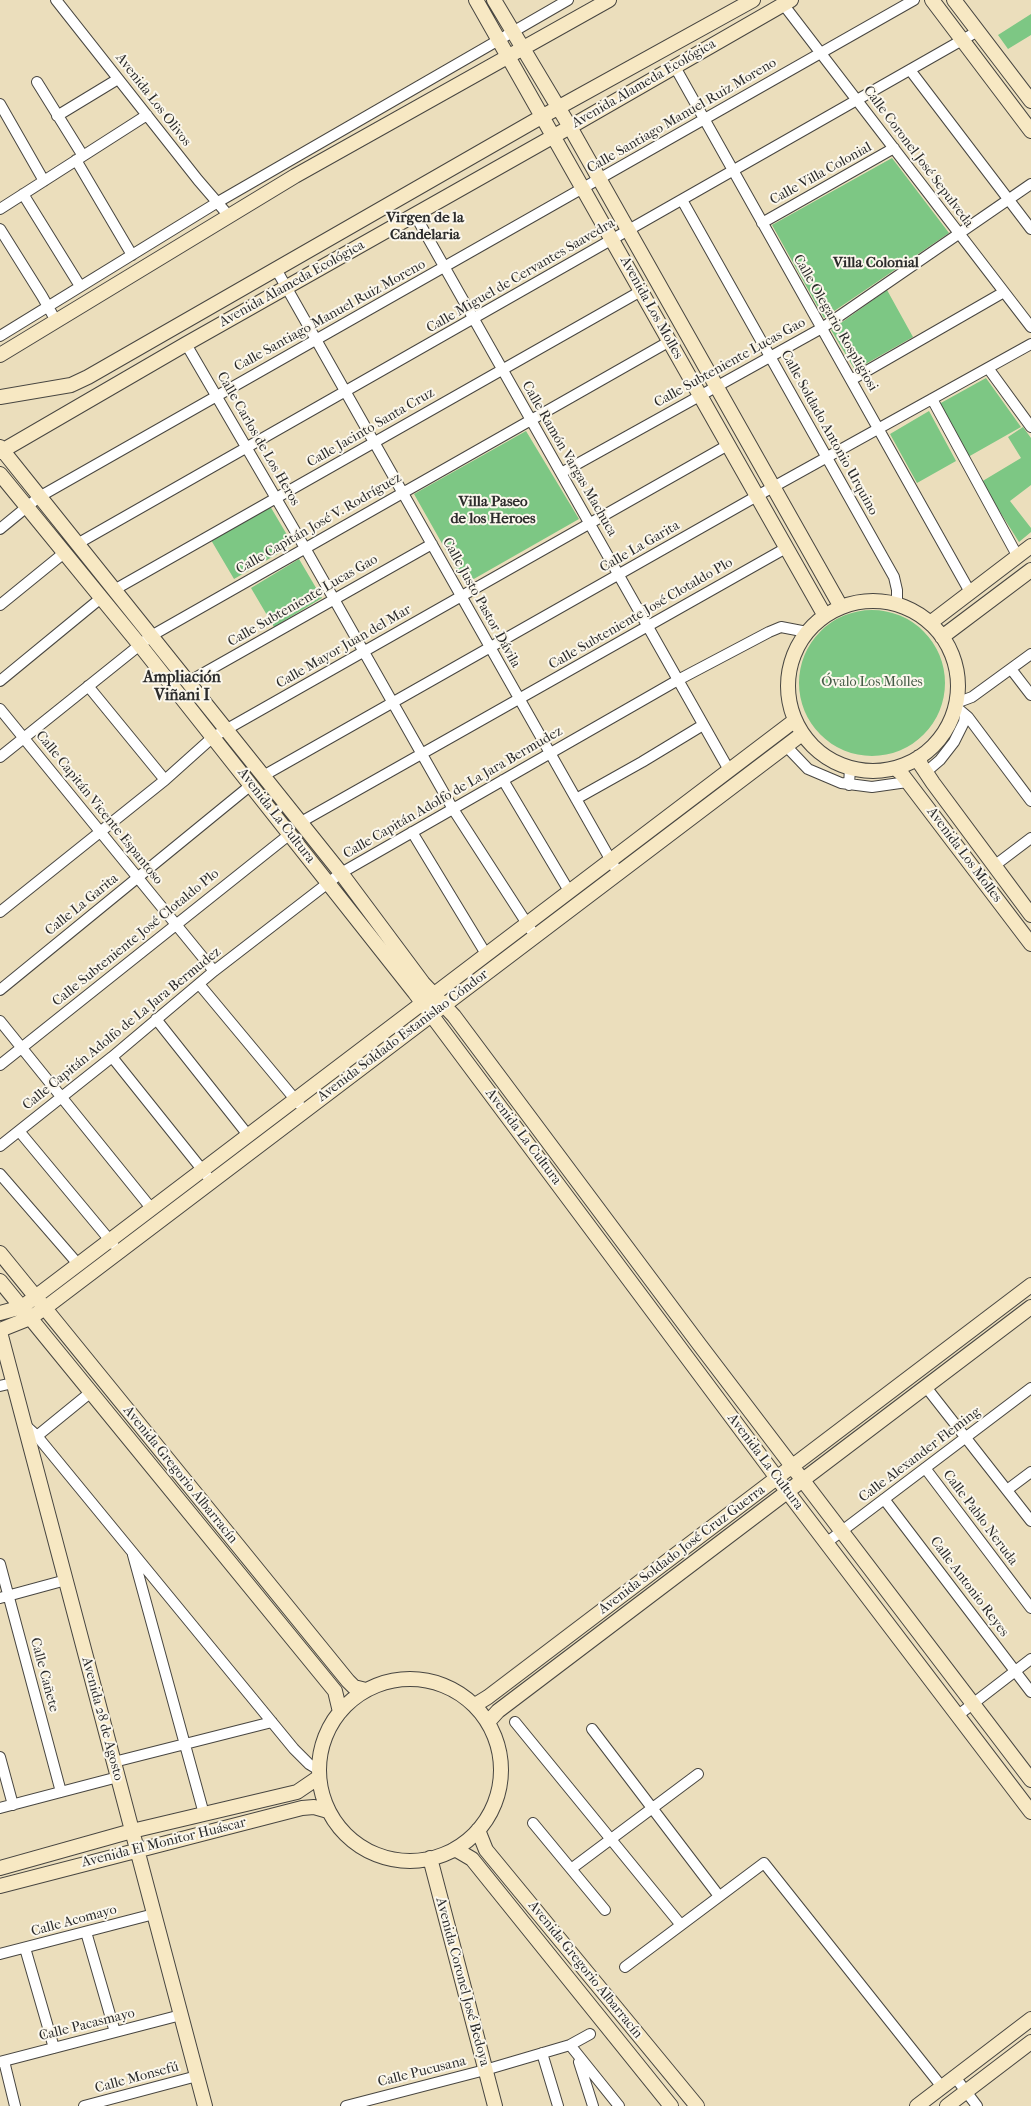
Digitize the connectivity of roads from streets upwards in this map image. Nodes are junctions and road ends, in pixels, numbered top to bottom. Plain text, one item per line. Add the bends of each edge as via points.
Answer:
1 (56, 0) edge
2 (476, 0) edge
3 (494, 0) edge
4 (568, 0) edge
5 (609, 0) edge
6 (752, 0) edge
7 (914, 0) edge
8 (932, 0) edge
9 (954, 0) edge
10 (787, 2) edge
11 (513, 31) junction
12 (978, 31) junction
13 (499, 40) junction
14 (962, 40) junction
15 (523, 48) junction
16 (821, 53) junction
17 (508, 56) junction
18 (675, 67) junction
19 (910, 70) junction
20 (118, 79) junction
21 (38, 82) dead end
22 (857, 100) junction
23 (1031, 101) edge
24 (0, 104) edge
25 (558, 108) junction
26 (147, 115) junction
27 (57, 116) junction
28 (543, 116) junction
29 (704, 119) junction
30 (570, 127) junction
31 (1031, 131) edge
32 (554, 136) junction
33 (894, 148) junction
34 (79, 158) junction
35 (733, 171) junction
36 (599, 179) junction
37 (44, 181) junction
38 (1031, 184) edge
39 (583, 188) junction
40 (23, 194) junction
41 (1008, 198) junction
42 (682, 200) junction
43 (218, 202) junction
44 (0, 209) edge
45 (415, 215) junction
46 (229, 216) junction
47 (762, 223) junction
48 (0, 229) edge
49 (1031, 229) edge
50 (628, 231) junction
51 (960, 234) junction
52 (613, 240) junction
53 (132, 255) junction
54 (444, 267) junction
55 (276, 269) junction
56 (80, 286) junction
57 (286, 286) junction
58 (641, 291) junction
59 (1004, 292) junction
60 (48, 307) junction
61 (474, 319) junction
62 (56, 322) junction
63 (822, 328) junction
64 (1031, 328) edge
65 (1, 333) edge
66 (316, 339) junction
67 (670, 341) junction
68 (186, 344) junction
69 (1031, 344) edge
70 (0, 355) edge
71 (770, 356) junction
72 (988, 368) junction
73 (502, 370) junction
74 (851, 380) junction
75 (716, 385) junction
76 (345, 391) junction
77 (700, 394) junction
78 (216, 396) junction
79 (0, 397) edge
80 (932, 399) junction
81 (531, 420) junction
82 (1031, 427) edge
83 (879, 428) junction
84 (374, 442) junction
85 (728, 445) junction
86 (247, 447) junction
87 (1, 450) edge
88 (826, 458) junction
89 (561, 473) junction
90 (0, 474) edge
91 (773, 487) junction
92 (403, 493) junction
93 (39, 496) junction
94 (757, 496) junction
95 (276, 498) junction
96 (27, 507) junction
97 (590, 523) junction
98 (0, 529) edge
99 (77, 544) junction
100 (432, 544) junction
101 (1031, 546) edge
102 (305, 548) junction
103 (786, 548) junction
104 (64, 553) junction
105 (1018, 556) junction
106 (1031, 570) edge
107 (618, 574) junction
108 (114, 590) junction
109 (970, 592) junction
110 (461, 596) junction
111 (101, 598) junction
112 (334, 599) junction
113 (0, 605) edge
114 (897, 605) junction
115 (841, 607) junction
116 (825, 616) junction
117 (930, 623) junction
118 (648, 626) junction
119 (808, 632) junction
120 (942, 637) junction
121 (145, 640) junction
122 (490, 647) junction
123 (364, 651) junction
124 (1031, 654) edge
125 (1011, 669) junction
126 (678, 680) junction
127 (0, 681) edge
128 (188, 682) junction
129 (88, 686) junction
130 (1031, 695) edge
131 (519, 699) junction
132 (393, 702) junction
133 (959, 708) junction
134 (0, 709) edge
135 (794, 721) junction
136 (703, 725) junction
137 (226, 729) junction
138 (802, 734) junction
139 (213, 737) junction
140 (24, 738) junction
141 (786, 746) junction
142 (550, 753) junction
143 (422, 754) junction
144 (919, 757) junction
145 (0, 758) edge
146 (850, 768) junction
147 (895, 768) junction
148 (729, 770) junction
149 (926, 772) junction
150 (263, 776) junction
151 (165, 780) junction
152 (503, 780) junction
153 (907, 782) junction
154 (849, 784) junction
155 (251, 785) junction
156 (576, 799) junction
157 (1031, 801) edge
158 (453, 809) junction
159 (301, 822) junction
160 (100, 831) junction
161 (412, 832) junction
162 (290, 834) junction
163 (1031, 838) edge
164 (611, 860) junction
165 (994, 866) junction
166 (341, 873) junction
167 (618, 873) junction
168 (138, 878) junction
169 (328, 883) junction
170 (569, 891) junction
171 (0, 912) edge
172 (1031, 915) edge
173 (175, 924) junction
174 (526, 924) junction
175 (1026, 926) edge
176 (535, 936) junction
177 (1031, 944) edge
178 (486, 954) junction
179 (214, 971) junction
180 (199, 984) junction
181 (0, 990) edge
182 (428, 998) junction
183 (444, 1005) junction
184 (432, 1015) junction
185 (156, 1019) junction
186 (0, 1021) edge
187 (21, 1047) junction
188 (112, 1057) junction
189 (0, 1065) edge
190 (62, 1097) junction
191 (295, 1099) junction
192 (304, 1111) junction
193 (19, 1131) junction
194 (248, 1134) junction
195 (0, 1146) edge
196 (203, 1169) junction
197 (0, 1174) edge
198 (212, 1182) junction
199 (151, 1208) junction
200 (620, 1237) junction
201 (109, 1240) junction
202 (605, 1247) junction
203 (119, 1252) junction
204 (0, 1253) edge
205 (78, 1264) junction
206 (0, 1281) edge
207 (1031, 1285) edge
208 (35, 1297) junction
209 (22, 1307) junction
210 (1031, 1307) edge
211 (45, 1308) junction
212 (0, 1313) edge
213 (30, 1318) junction
214 (0, 1331) edge
215 (7, 1385) edge
216 (926, 1387) junction
217 (1031, 1388) edge
218 (91, 1392) junction
219 (24, 1424) junction
220 (37, 1436) junction
221 (966, 1437) junction
222 (792, 1466) junction
223 (925, 1468) junction
224 (1031, 1472) edge
225 (777, 1478) junction
226 (802, 1480) junction
227 (1007, 1490) junction
228 (787, 1492) junction
229 (884, 1499) junction
230 (1031, 1521) edge
231 (841, 1531) junction
232 (826, 1543) junction
233 (132, 1552) junction
234 (0, 1564) edge
235 (66, 1580) junction
236 (4, 1597) edge
237 (1031, 1608) edge
238 (1031, 1659) edge
239 (1015, 1671) junction
240 (366, 1690) junction
241 (1031, 1692) edge
242 (972, 1703) junction
243 (475, 1705) junction
244 (340, 1712) junction
245 (957, 1716) junction
246 (489, 1721) junction
247 (272, 1722) junction
248 (515, 1722) dead end
249 (592, 1729) dead end
250 (185, 1744) junction
251 (0, 1757) edge
252 (114, 1762) junction
253 (319, 1774) junction
254 (698, 1774) dead end
255 (118, 1777) junction
256 (1031, 1780) edge
257 (60, 1792) junction
258 (13, 1805) junction
259 (0, 1808) edge
260 (652, 1808) junction
261 (328, 1810) junction
262 (1031, 1812) edge
263 (204, 1814) junction
264 (533, 1823) dead end
265 (478, 1830) junction
266 (132, 1831) junction
267 (611, 1839) junction
268 (137, 1849) junction
269 (455, 1849) junction
270 (430, 1858) junction
271 (0, 1868) edge
272 (571, 1869) junction
273 (0, 1886) edge
274 (719, 1896) junction
275 (605, 1910) dead end
276 (154, 1914) junction
277 (681, 1926) junction
278 (86, 1932) junction
279 (25, 1948) junction
280 (0, 1954) edge
281 (625, 1967) dead end
282 (181, 2015) junction
283 (1031, 2019) edge
284 (115, 2032) junction
285 (590, 2034) dead end
286 (1031, 2042) edge
287 (570, 2045) junction
288 (54, 2048) junction
289 (542, 2053) junction
290 (578, 2057) junction
291 (2, 2061) edge
292 (485, 2070) junction
293 (197, 2076) junction
294 (955, 2077) junction
295 (942, 2087) junction
296 (966, 2092) junction
297 (15, 2106) edge
298 (84, 2106) edge
299 (205, 2106) edge
300 (346, 2106) edge
301 (495, 2106) edge
302 (558, 2106) edge
303 (593, 2106) edge
304 (619, 2106) edge
305 (671, 2106) edge
306 (697, 2106) edge
307 (917, 2106) edge
308 (947, 2106) edge
309 (977, 2106) edge

1 - 20 street, Avenida Los Olivos
2 - 13 street, Avenida Los Molles
3 - 11 street, Avenida Los Molles
4 - 11 street
5 - 15 street
6 - 25 street, Avenida Alameda Ecológica
7 - 16 street, Calle Santiago Manuel Ruiz Moreno
8 - 14 street
9 - 12 street
10 - 16 street, Calle Coronel José Sepulveda
10 - 18 street, Avenida Alameda Ecológica
11 - 13 street
11 - 15 street, Avenida Los Molles
12 - 14 street, Calle Miguel de Cervantes Saavedra
12 - 23 street
13 - 17 street, Avenida Los Molles
13 - 43 street
14 - 19 street, Calle Miguel de Cervantes Saavedra
14 - 31 street
15 - 17 street
15 - 25 street, Avenida Los Molles
16 - 22 street, Calle Coronel José Sepulveda
16 - 29 street, Calle Santiago Manuel Ruiz Moreno
17 - 28 street, Avenida Los Molles
17 - 46 street
18 - 29 street, Calle Olegario Rospligiosi
18 - 30 street, Avenida Alameda Ecológica
19 - 22 street, Calle Miguel de Cervantes Saavedra
19 - 41 street
20 - 26 street, Avenida Los Olivos
20 - 27 street
21 - 27 street
22 - 33 street, Calle Coronel José Sepulveda
22 - 35 street, Calle Miguel de Cervantes Saavedra
24 - 37 street
25 - 28 street, Avenida Alameda Ecológica
25 - 30 street, Avenida Los Molles
26 - 34 street
26 - 43 street, Avenida Los Olivos
27 - 34 street
28 - 32 street, Avenida Los Molles
28 - 55 street, Avenida Alameda Ecológica
29 - 35 street, Calle Olegario Rospligiosi
29 - 36 street, Calle Santiago Manuel Ruiz Moreno
30 - 32 street, Avenida Alameda Ecológica
30 - 36 street, Avenida Los Molles
32 - 39 street, Avenida Los Molles
32 - 45 street, Avenida Alameda Ecológica
33 - 47 street, Calle Villa Colonial
33 - 51 street, Calle Coronel José Sepulveda
34 - 37 street
34 - 53 street
35 - 42 street, Calle Miguel de Cervantes Saavedra
35 - 47 street, Calle Olegario Rospligiosi
36 - 39 street, Calle Santiago Manuel Ruiz Moreno
36 - 50 street, Avenida Los Molles
37 - 40 street
38 - 41 street, Calle Subteniente Lucas Gao
39 - 52 street, Avenida Los Molles
39 - 54 street, Calle Santiago Manuel Ruiz Moreno
40 - 44 street
40 - 56 street
41 - 49 street
41 - 51 street, Calle Subteniente Lucas Gao
42 - 50 street, Calle Miguel de Cervantes Saavedra
42 - 71 street, Calle Soldado Antonio Urquino
43 - 46 street, Avenida Los Olivos
43 - 53 street
45 - 54 street, Calle Ramón Vargas Machuca
45 - 57 street, Avenida Alameda Ecológica
46 - 62 street
47 - 63 street, Calle Olegario Rospligiosi
48 - 60 street
50 - 52 street, Calle Miguel de Cervantes Saavedra
50 - 75 street, Avenida Los Molles
51 - 59 street, Calle Coronel José Sepulveda
51 - 63 street, Calle Subteniente Lucas Gao
52 - 58 street, Avenida Los Molles
52 - 61 street, Calle Miguel de Cervantes Saavedra
53 - 56 street
54 - 61 street, Calle Ramón Vargas Machuca
54 - 66 street, Calle Santiago Manuel Ruiz Moreno
55 - 57 street, Calle Justo Pastor Dávila
55 - 79 street, Avenida Alameda Ecológica via 88,377 70,385
56 - 60 street
57 - 66 street, Calle Justo Pastor Dávila
57 - 68 street, Avenida Alameda Ecológica
58 - 67 street, Avenida Los Molles
58 - 73 street, Calle Jacinto Santa Cruz
59 - 64 street, Calle Coronel José Sepulveda
59 - 74 street
60 - 62 street
60 - 65 street
61 - 73 street, Calle Ramón Vargas Machuca
61 - 76 street, Calle Miguel de Cervantes Saavedra
62 - 70 street
63 - 71 street, Calle Subteniente Lucas Gao
63 - 74 street, Calle Olegario Rospligiosi
66 - 76 street, Calle Justo Pastor Dávila
66 - 78 street, Calle Santiago Manuel Ruiz Moreno
67 - 77 street, Avenida Los Molles
67 - 81 street, Calle Capitán José V. Rodríguez
68 - 78 street, Calle Carlos de Los Heros
68 - 87 street, Avenida Alameda Ecológica
69 - 72 street, Calle La Garita
71 - 75 street, Calle Subteniente Lucas Gao
71 - 88 street, Calle Soldado Antonio Urquino
72 - 80 street, Calle La Garita
72 - 82 street
73 - 81 street, Calle Ramón Vargas Machuca
73 - 84 street, Calle Jacinto Santa Cruz
74 - 83 street, Calle Olegario Rospligiosi
75 - 77 street, Calle Subteniente Lucas Gao
75 - 91 street, Avenida Los Molles
76 - 84 street, Calle Justo Pastor Dávila
76 - 86 street, Calle Miguel de Cervantes Saavedra
77 - 85 street, Avenida Los Molles
77 - 89 street, Calle Subteniente Lucas Gao
78 - 86 street, Calle Carlos de Los Heros
78 - 93 street, Calle Santiago Manuel Ruiz Moreno
80 - 83 street, Calle La Garita
80 - 105 street
81 - 89 street, Calle Ramón Vargas Machuca
81 - 92 street, Calle Capitán José V. Rodríguez
83 - 88 street, Calle La Garita
83 - 109 street, Calle Olegario Rospligiosi
84 - 92 street, Calle Justo Pastor Dávila
84 - 95 street, Calle Jacinto Santa Cruz
85 - 94 street, Avenida Los Molles
85 - 97 street, Calle Mayor Juan del Mar
86 - 95 street, Calle Carlos de Los Heros
86 - 99 street, Calle Miguel de Cervantes Saavedra
87 - 93 street, Avenida La Cultura
88 - 91 street, Calle La Garita
88 - 114 street, Calle Soldado Antonio Urquino via 894,577
89 - 97 street, Calle Ramón Vargas Machuca
90 - 96 street, Avenida La Cultura
91 - 94 street, Calle La Garita
91 - 115 street, Avenida Los Molles
92 - 100 street, Calle Justo Pastor Dávila
92 - 102 street, Calle Capitán José V. Rodríguez
93 - 96 street, Calle Santiago Manuel Ruiz Moreno
93 - 99 street, Avenida La Cultura
94 - 103 street, Avenida Los Molles
94 - 107 street, Calle La Garita
95 - 102 street, Calle Carlos de Los Heros
95 - 108 street, Calle Jacinto Santa Cruz
96 - 98 street, Calle Santiago Manuel Ruiz Moreno
96 - 104 street, Avenida La Cultura
97 - 107 street, Calle Ramón Vargas Machuca
97 - 110 street, Calle Mayor Juan del Mar
99 - 108 street, Avenida La Cultura
100 - 110 street, Calle Justo Pastor Dávila
100 - 112 street, Calle Subteniente Lucas Gao
101 - 105 street
102 - 112 street, Calle Carlos de Los Heros
102 - 121 street, Calle Capitán José V. Rodríguez
103 - 116 street, Avenida Los Molles
103 - 118 street, Calle Subteniente José Clotaldo Plo
104 - 111 street, Avenida La Cultura
104 - 113 street
105 - 109 street
106 - 120 street
107 - 118 street, Calle Ramón Vargas Machuca
107 - 122 street, Calle La Garita
108 - 121 street, Avenida La Cultura
109 - 117 street
110 - 122 street, Calle Justo Pastor Dávila
110 - 123 street, Calle Mayor Juan del Mar
111 - 121 street, Avenida La Cultura
111 - 127 street
112 - 123 street, Calle Carlos de Los Heros
112 - 128 street, Calle Subteniente Lucas Gao
114 - 115 street via 866,602
114 - 117 street
115 - 116 street
116 - 119 street
117 - 120 street
118 - 126 street, Calle Ramón Vargas Machuca
118 - 131 street, Calle Subteniente José Clotaldo Plo
119 - 126 street, Calle Capitán Adolfo de La Jara Bermudez via 781,628 769,632
119 - 135 street via 795,652 788,674 788,698
120 - 133 street via 954,662
121 - 128 street, Avenida La Cultura
121 - 129 street, Calle Capitán José V. Rodríguez
121 - 139 street, Avenida La Cultura
122 - 131 street, Calle Justo Pastor Dávila
122 - 132 street, Calle La Garita
123 - 132 street, Calle Carlos de Los Heros
123 - 137 street, Calle Mayor Juan del Mar
124 - 125 street
125 - 130 street
125 - 133 street
126 - 136 street, Calle Ramón Vargas Machuca
126 - 142 street, Calle Capitán Adolfo de La Jara Bermudez
128 - 137 street, Avenida La Cultura
129 - 140 street, Calle Capitán José V. Rodríguez
129 - 151 street
131 - 142 street, Calle Justo Pastor Dávila
131 - 143 street, Calle Subteniente José Clotaldo Plo
132 - 143 street, Calle Carlos de Los Heros
132 - 150 street, Calle La Garita
133 - 144 street via 942,735
133 - 149 street via 964,722 954,742
133 - 157 street
134 - 140 street, Calle Capitán Vicente Espantoso
135 - 138 street
135 - 148 street, Avenida Soldado Estanislao Cóndor
136 - 148 street, Calle Ramón Vargas Machuca
136 - 156 street
137 - 139 street, Calle Mayor Juan del Mar
137 - 150 street, Avenida La Cultura
138 - 141 street, Avenida Soldado Estanislao Cóndor
138 - 146 street via 831,761
139 - 151 street, Calle Mayor Juan del Mar
139 - 155 street, Avenida La Cultura
140 - 145 street, Calle Capitán José V. Rodríguez
140 - 160 street, Calle Capitán Vicente Espantoso
141 - 154 street via 808,769
141 - 167 street, Avenida Soldado Estanislao Cóndor
142 - 152 street, Calle Capitán Adolfo de La Jara Bermudez
142 - 156 street, Calle Justo Pastor Dávila
143 - 158 street, Calle Carlos de Los Heros
143 - 159 street, Calle Subteniente José Clotaldo Plo
144 - 147 street
144 - 149 street, Avenida Los Molles
146 - 147 street via 872,771
146 - 154 street
147 - 153 street, Avenida Los Molles
148 - 164 street, Avenida Soldado Estanislao Cóndor
149 - 165 street, Avenida Los Molles
150 - 159 street, Avenida La Cultura
151 - 160 street, Calle Mayor Juan del Mar
152 - 158 street, Calle Capitán Adolfo de La Jara Bermudez
152 - 170 street
153 - 154 street via 872,787
153 - 175 street, Avenida Los Molles
155 - 162 street, Avenida La Cultura
155 - 168 street, Calle La Garita
156 - 164 street, Calle Justo Pastor Dávila
158 - 161 street, Calle Capitán Adolfo de La Jara Bermudez
158 - 174 street, Calle Carlos de Los Heros
159 - 166 street, Avenida La Cultura
160 - 168 street, Calle Capitán Vicente Espantoso
160 - 171 street, Calle Mayor Juan del Mar
161 - 166 street, Calle Capitán Adolfo de La Jara Bermudez
161 - 178 street
162 - 169 street, Avenida La Cultura
162 - 173 street, Calle Subteniente José Clotaldo Plo
163 - 165 street
164 - 167 street, Calle Justo Pastor Dávila
164 - 170 street, Avenida Soldado Estanislao Cóndor
165 - 172 street, Avenida Los Molles
166 - 169 street, Calle Capitán Adolfo de La Jara Bermudez
166 - 182 street, Avenida La Cultura via 423,983
167 - 176 street, Avenida Soldado Estanislao Cóndor
168 - 173 street, Calle Capitán Vicente Espantoso
168 - 181 street, Calle La Garita
169 - 179 street, Calle Capitán Adolfo de La Jara Bermudez
169 - 182 street, Avenida La Cultura
170 - 174 street, Avenida Soldado Estanislao Cóndor
173 - 179 street, Calle Capitán Vicente Espantoso
173 - 187 street, Calle Subteniente José Clotaldo Plo
174 - 176 street, Calle Carlos de Los Heros
174 - 178 street, Avenida Soldado Estanislao Cóndor
175 - 177 street, Avenida Los Molles
176 - 183 street, Avenida Soldado Estanislao Cóndor
178 - 182 street, Avenida Soldado Estanislao Cóndor
179 - 180 street, Calle Capitán Adolfo de La Jara Bermudez
180 - 185 street, Calle Capitán Adolfo de La Jara Bermudez
180 - 191 street
182 - 183 street, Avenida La Cultura
182 - 184 street, Avenida La Cultura
182 - 191 street, Avenida Soldado Estanislao Cóndor
183 - 184 street, Avenida Soldado Estanislao Cóndor
183 - 200 street, Avenida La Cultura
184 - 192 street, Avenida Soldado Estanislao Cóndor
184 - 202 street, Avenida La Cultura
185 - 188 street, Calle Capitán Adolfo de La Jara Bermudez
185 - 194 street
186 - 187 street
187 - 189 street, Calle Subteniente José Clotaldo Plo
187 - 190 street
188 - 190 street, Calle Capitán Adolfo de La Jara Bermudez
188 - 196 street
190 - 193 street, Calle Capitán Adolfo de La Jara Bermudez
190 - 199 street
191 - 192 street
191 - 194 street, Avenida Soldado Estanislao Cóndor
192 - 198 street, Avenida Soldado Estanislao Cóndor
193 - 195 street, Calle Capitán Adolfo de La Jara Bermudez
193 - 201 street
194 - 196 street, Avenida Soldado Estanislao Cóndor
196 - 198 street
196 - 199 street, Avenida Soldado Estanislao Cóndor
197 - 205 street
198 - 203 street, Avenida Soldado Estanislao Cóndor
199 - 201 street, Avenida Soldado Estanislao Cóndor
200 - 202 street
200 - 222 street, Avenida La Cultura
201 - 203 street
201 - 205 street, Avenida Soldado Estanislao Cóndor
202 - 225 street, Avenida La Cultura
203 - 211 street, Avenida Soldado Estanislao Cóndor
204 - 208 street, Avenida Gregorio Albarracín
205 - 208 street, Avenida Soldado Estanislao Cóndor
206 - 209 street, Avenida Gregorio Albarracín
207 - 222 street, Avenida Soldado José Cruz Guerra
208 - 209 street, Avenida Soldado Estanislao Cóndor
208 - 211 street, Avenida Gregorio Albarracín
209 - 212 street, Avenida Soldado Estanislao Cóndor
209 - 213 street, Avenida Gregorio Albarracín
210 - 216 street, Avenida Soldado José Cruz Guerra
211 - 213 street, Avenida Soldado Estanislao Cóndor
211 - 240 street, Avenida Gregorio Albarracín via 348,1681 354,1687
213 - 214 street, Avenida Soldado Estanislao Cóndor
213 - 218 street, Avenida Gregorio Albarracín
214 - 215 street, Avenida 28 de Agosto
215 - 219 street, Avenida 28 de Agosto
216 - 221 street
216 - 226 street, Avenida Soldado José Cruz Guerra
217 - 221 street, Calle Alexander Fleming
218 - 220 street
218 - 244 street, Avenida Gregorio Albarracín via 335,1691
219 - 220 street
219 - 235 street, Avenida 28 de Agosto
220 - 233 street
221 - 223 street, Calle Alexander Fleming
221 - 227 street
222 - 225 street, Avenida Soldado José Cruz Guerra
222 - 226 street, Avenida La Cultura
223 - 229 street, Calle Alexander Fleming
223 - 237 street, Calle Pablo Neruda
224 - 227 street
225 - 228 street, Avenida La Cultura
225 - 243 street, Avenida Soldado José Cruz Guerra
226 - 228 street, Avenida Soldado José Cruz Guerra
226 - 231 street, Avenida La Cultura
227 - 230 street
228 - 232 street, Avenida La Cultura
228 - 246 street, Avenida Soldado José Cruz Guerra
229 - 231 street, Calle Alexander Fleming
229 - 239 street, Calle Antonio Reyes
231 - 232 street, Calle Alexander Fleming
231 - 242 street, Avenida La Cultura
232 - 245 street, Avenida La Cultura
233 - 247 street
233 - 250 street
234 - 236 street, Calle Cañete
235 - 236 street
235 - 252 street, Avenida 28 de Agosto
236 - 257 street, Calle Cañete
238 - 239 street
239 - 241 street, Calle Antonio Reyes
239 - 242 street
240 - 243 street via 382,1683 416,1678 450,1687
240 - 244 street
242 - 245 street
242 - 256 street, Avenida La Cultura
243 - 246 street
244 - 253 street via 323,1743
245 - 262 street, Avenida La Cultura
246 - 265 street via 498,1741 502,1779 490,1815
247 - 250 street
247 - 253 street
248 - 267 street
249 - 260 street
250 - 252 street
250 - 263 street
251 - 258 street
252 - 255 street, Avenida 28 de Agosto
253 - 261 street
253 - 263 street, Avenida El Monitor Huáscar via 297,1792
254 - 260 street
255 - 257 street
255 - 266 street, Avenida 28 de Agosto
257 - 258 street
258 - 259 street
260 - 267 street
260 - 274 street
261 - 268 street, Avenida El Monitor Huáscar via 302,1808
261 - 270 street via 338,1826 366,1850 401,1860
263 - 266 street, Avenida El Monitor Huáscar
264 - 272 street
265 - 269 street
265 - 306 street, Avenida Gregorio Albarracín via 486,1850
266 - 268 street, Avenida 28 de Agosto
266 - 271 street, Avenida El Monitor Huáscar
267 - 272 street
267 - 277 street
268 - 273 street, Avenida El Monitor Huáscar
268 - 276 street, Avenida 28 de Agosto
269 - 270 street
269 - 305 street, Avenida Gregorio Albarracín via 472,1859
270 - 292 street, Avenida Coronel José Bedoya
272 - 275 street
274 - 277 street
274 - 295 street via 764,1863
276 - 278 street, Calle Acomayo
276 - 282 street, Avenida 28 de Agosto
277 - 281 street
278 - 279 street, Calle Acomayo
278 - 284 street
279 - 280 street, Calle Acomayo
279 - 288 street
282 - 284 street, Calle Pacasmayo
282 - 293 street, Avenida 28 de Agosto
283 - 294 street
284 - 288 street, Calle Pacasmayo
285 - 287 street, Calle Pucusana
286 - 296 street
287 - 289 street, Calle Pucusana
287 - 290 street
288 - 291 street, Calle Pacasmayo
289 - 292 street, Calle Pucusana
289 - 302 street
290 - 303 street
290 - 304 street
291 - 297 street
292 - 300 street, Calle Pucusana
292 - 301 street, Avenida Coronel José Bedoya
293 - 298 street, Calle Monsefú
293 - 299 street, Avenida 28 de Agosto
294 - 295 street
294 - 296 street
295 - 307 street
296 - 308 street
296 - 309 street

